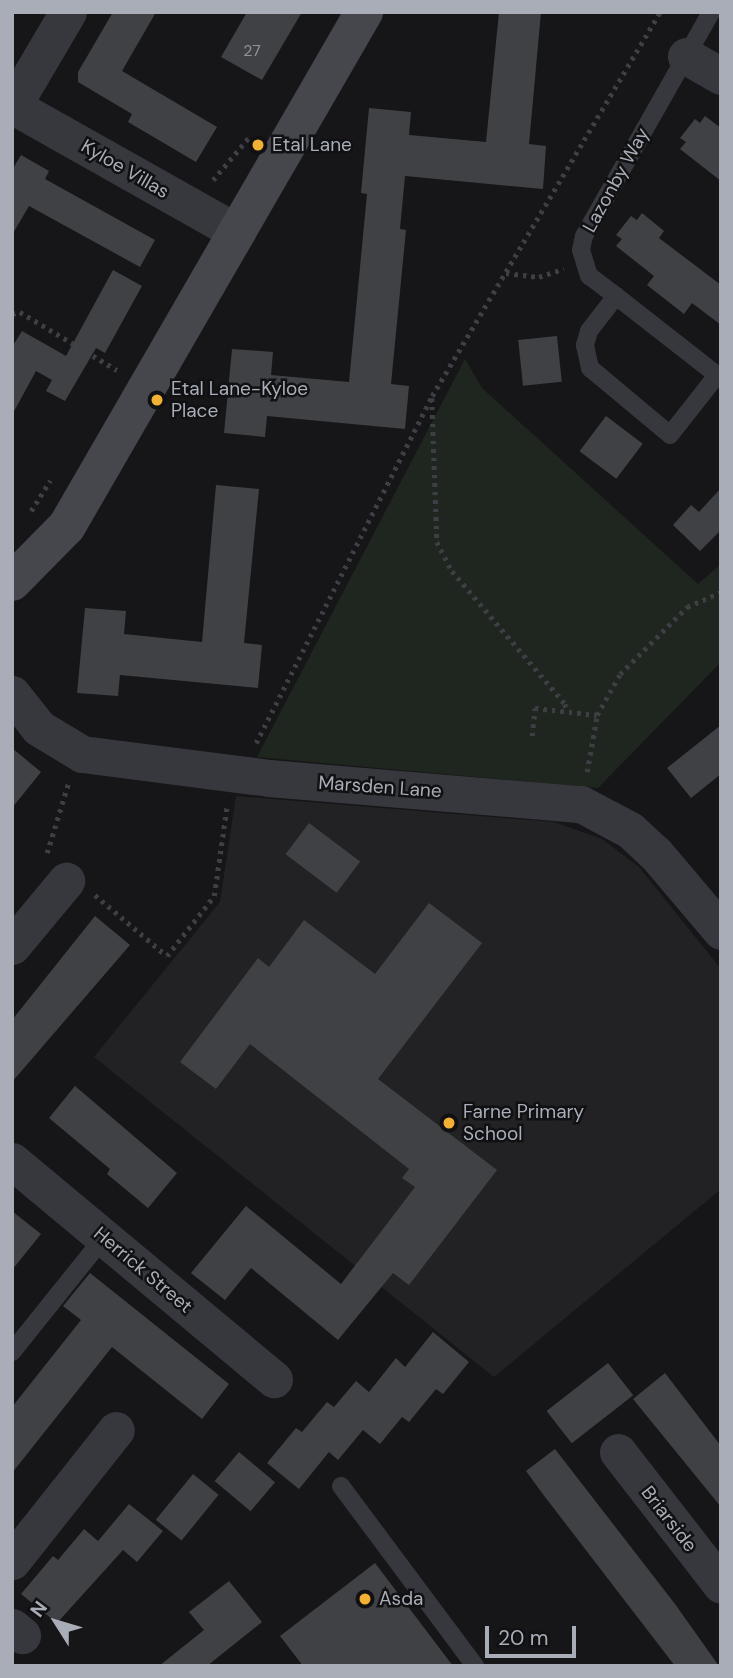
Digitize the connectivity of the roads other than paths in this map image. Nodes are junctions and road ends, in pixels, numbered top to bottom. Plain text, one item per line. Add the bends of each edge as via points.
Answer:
1 (68, 12) edge
2 (364, 12) edge
3 (711, 12) edge
4 (686, 56) junction
5 (721, 76) edge
6 (13, 106) edge
7 (237, 232) junction
8 (616, 296) junction
9 (12, 582) edge
10 (12, 694) edge
11 (71, 878) road end
12 (721, 931) edge
13 (12, 946) edge
14 (12, 1161) edge
15 (104, 1237) junction
16 (12, 1352) edge
17 (274, 1379) dead end
18 (116, 1430) dead end
19 (618, 1452) dead end
20 (341, 1486) dead end
21 (12, 1561) edge
22 (721, 1585) edge
23 (475, 1666) edge

1 - 6 street
2 - 7 street
3 - 4 lane, Lazonby Way
4 - 5 street
4 - 8 lane, Lazonby Way via 584,236 583,263 589,276
6 - 7 street, Kyloe Villas
7 - 9 street via 67,526
8 - 8 lane via 589,331 585,345 590,368 670,435 718,375
10 - 12 street, Marsden Lane via 39,728 82,754 234,774 581,804 630,830 656,853
11 - 13 street
14 - 15 street, Herrick Street
15 - 16 lane
15 - 17 street, Herrick Street
18 - 21 street
19 - 22 street, Briarside
20 - 23 lane

